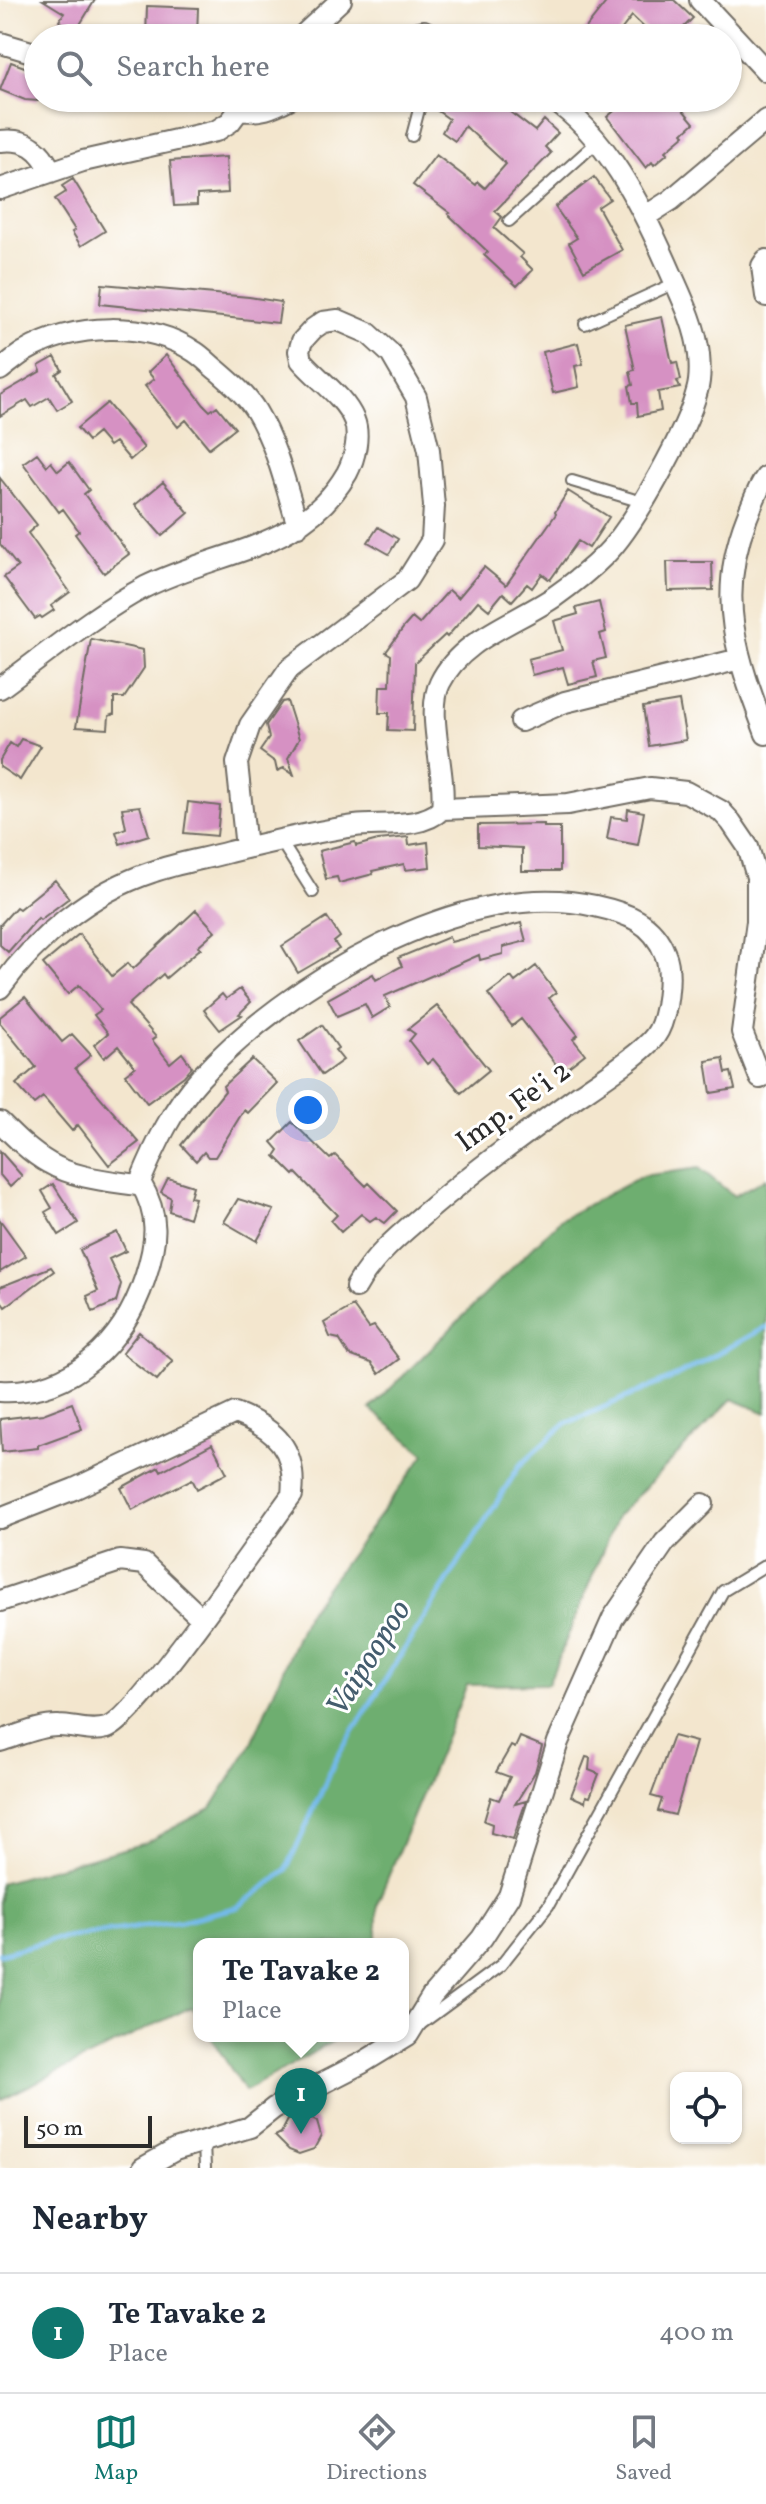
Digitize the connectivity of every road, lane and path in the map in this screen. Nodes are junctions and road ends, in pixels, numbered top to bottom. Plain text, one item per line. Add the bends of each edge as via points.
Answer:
1 (341, 0) edge
2 (700, 0) edge
3 (315, 24) edge
4 (722, 24) edge
5 (1, 43) edge
6 (742, 45) edge
7 (24, 50) edge
8 (766, 71) edge
9 (238, 112) edge
10 (418, 112) edge
11 (568, 112) edge
12 (766, 120) edge
13 (412, 136) dead end
14 (0, 141) edge
15 (597, 142) junction
16 (51, 172) junction
17 (0, 189) edge
18 (646, 216) junction
19 (509, 221) dead end
20 (766, 260) edge
21 (675, 283) junction
22 (766, 296) edge
23 (585, 324) dead end
24 (0, 370) edge
25 (766, 477) edge
26 (572, 481) dead end
27 (642, 502) junction
28 (298, 526) junction
29 (740, 659) junction
30 (0, 688) edge
31 (521, 721) dead end
32 (766, 734) edge
33 (442, 809) junction
34 (280, 840) junction
35 (246, 848) junction
36 (313, 892) dead end
37 (0, 988) edge
38 (760, 1078) dead end
39 (0, 1122) edge
40 (142, 1186) junction
41 (356, 1287) dead end
42 (0, 1391) edge
43 (703, 1504) dead end
44 (0, 1518) edge
45 (766, 1565) edge
46 (0, 1601) edge
47 (202, 1619) junction
48 (0, 1741) edge
49 (409, 2032) edge
50 (409, 2033) edge
51 (395, 2042) edge
52 (204, 2142) junction
53 (143, 2168) edge
54 (205, 2168) edge

1 - 3 street
2 - 4 street
5 - 7 street
6 - 8 street
9 - 16 street via 216,131
10 - 13 lane
11 - 15 street
12 - 18 street
14 - 16 street via 33,145
15 - 18 street
15 - 19 lane
16 - 17 street
18 - 21 street
20 - 22 street
21 - 23 lane
21 - 27 street via 699,354 698,388 687,421
24 - 28 street via 58,337 95,330 131,329 194,351 237,387 262,422
25 - 29 street via 738,541 731,576 733,636
26 - 27 lane
27 - 33 street via 606,554 555,596 451,664 438,686 435,715
28 - 30 street via 149,586 102,612
28 - 35 street via 337,491 351,465 353,418 301,360 299,351 309,333 323,322 338,320 368,333 391,354 416,397 429,450 432,540 407,580 289,669 250,725 237,763
29 - 31 street via 565,702
29 - 32 street
33 - 34 street via 428,820
33 - 38 street via 568,804 650,788 686,792 721,811 748,847 757,877 757,921 742,1032
34 - 35 street
34 - 36 lane
35 - 37 street via 152,872 103,894 38,944
39 - 40 street via 62,1169
40 - 41 street, Imp. Fe'i 2 via 157,1141 195,1084 277,1008 334,969 430,923 495,906 577,902 613,910 652,930 670,976 658,1034 489,1160 377,1257
40 - 42 street via 151,1202 155,1246 140,1295 122,1328 104,1350 63,1380
43 - 49 street via 665,1542 613,1618 558,1742 509,1896
44 - 47 street via 235,1413 263,1424 282,1445 294,1472 292,1495
45 - 50 lane via 723,1591 526,1937 496,1970
46 - 47 street via 120,1561 144,1564
47 - 48 street via 127,1715 109,1728 56,1725
51 - 52 street via 274,2108 250,2127
52 - 53 street via 175,2150
52 - 54 lane

